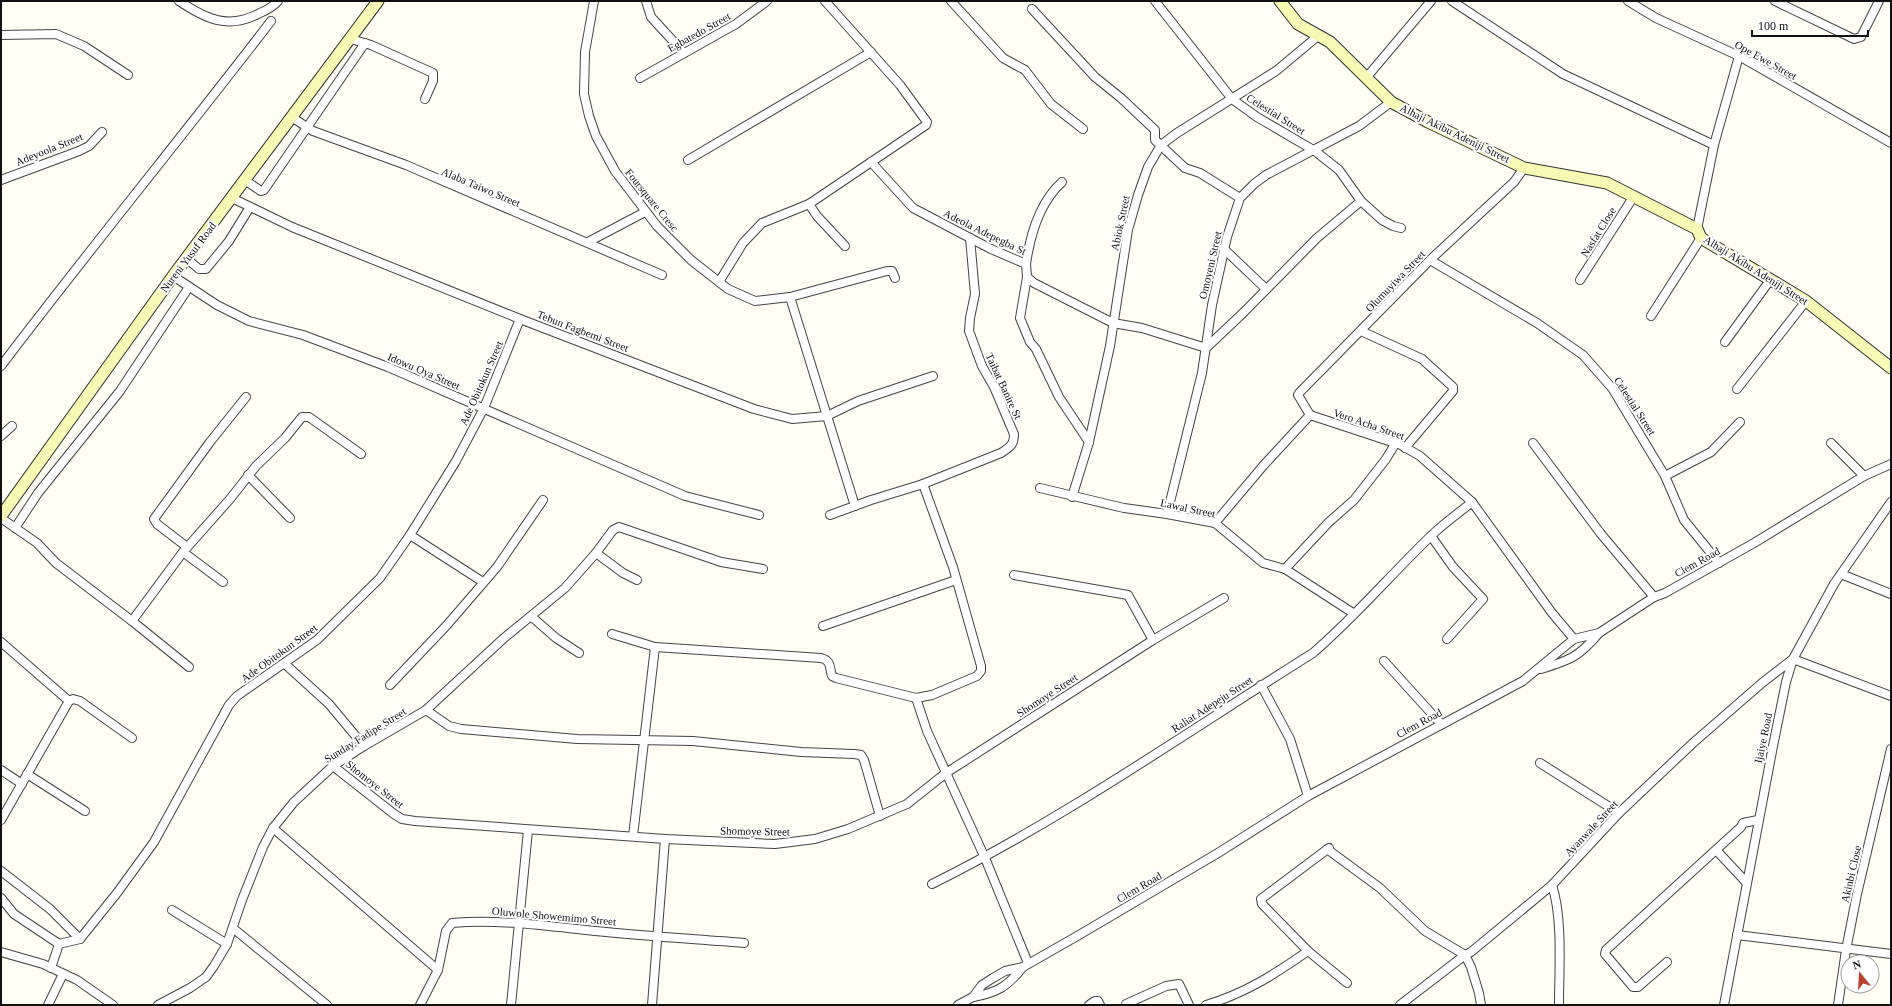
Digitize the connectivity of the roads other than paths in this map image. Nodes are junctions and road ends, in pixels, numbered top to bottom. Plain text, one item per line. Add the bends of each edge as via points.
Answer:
1 (179, 1) edge
2 (278, 1) edge
3 (378, 1) edge
4 (594, 1) edge
5 (646, 1) edge
6 (767, 1) edge
7 (825, 1) edge
8 (951, 1) edge
9 (1155, 1) edge
10 (1431, 1) edge
11 (1452, 1) edge
12 (1628, 1) edge
13 (1775, 1) edge
14 (1879, 1) edge
15 (1284, 3) edge
16 (1032, 9) dead end
17 (272, 21) dead end
18 (1, 35) edge
19 (1318, 36) junction
20 (351, 39) junction
21 (365, 44) junction
22 (871, 52) junction
23 (684, 53) junction
24 (1739, 56) junction
25 (128, 75) dead end
26 (640, 78) dead end
27 (1366, 78) junction
28 (425, 99) dead end
29 (1232, 99) junction
30 (1391, 102) junction
31 (293, 118) junction
32 (308, 128) junction
33 (1083, 129) dead end
34 (102, 132) dead end
35 (1891, 143) edge
36 (1161, 145) junction
37 (1714, 145) junction
38 (1315, 151) junction
39 (688, 160) dead end
40 (871, 162) junction
41 (1524, 168) junction
42 (1, 180) edge
43 (246, 181) junction
44 (1062, 182) dead end
45 (1634, 196) junction
46 (232, 198) junction
47 (1240, 198) junction
48 (1361, 201) junction
49 (809, 204) junction
50 (250, 207) junction
51 (645, 212) junction
52 (1401, 228) dead end
53 (1699, 233) junction
54 (970, 238) junction
55 (588, 242) junction
56 (845, 246) dead end
57 (1223, 248) junction
58 (187, 259) junction
59 (1430, 260) junction
60 (1026, 264) junction
61 (662, 275) dead end
62 (173, 276) junction
63 (1027, 277) junction
64 (895, 278) dead end
65 (1771, 279) junction
66 (1580, 280) dead end
67 (719, 282) junction
68 (189, 287) junction
69 (1266, 289) junction
70 (790, 297) junction
71 (1806, 301) junction
72 (1651, 316) dead end
73 (520, 319) junction
74 (1113, 323) junction
75 (1360, 332) junction
76 (1725, 342) dead end
77 (1206, 348) junction
78 (1, 366) edge
79 (1891, 368) edge
80 (933, 376) dead end
81 (1737, 389) dead end
82 (246, 397) dead end
83 (484, 408) junction
84 (1310, 414) junction
85 (827, 416) junction
86 (1740, 422) dead end
87 (12, 426) dead end
88 (1, 436) edge
89 (1089, 442) junction
90 (1533, 443) dead end
91 (1831, 443) dead end
92 (1394, 444) junction
93 (1405, 448) junction
94 (360, 454) dead end
95 (1891, 464) edge
96 (248, 475) junction
97 (1665, 476) junction
98 (1864, 476) junction
99 (924, 484) junction
100 (1040, 488) dead end
101 (1072, 497) junction
102 (543, 500) dead end
103 (1472, 502) junction
104 (1891, 502) edge
105 (855, 506) junction
106 (1167, 514) junction
107 (759, 515) dead end
108 (830, 515) dead end
109 (1, 517) edge
110 (290, 518) dead end
111 (1215, 523) junction
112 (15, 528) junction
113 (410, 535) junction
114 (1431, 536) junction
115 (185, 550) junction
116 (596, 553) junction
117 (1720, 563) junction
118 (762, 569) dead end
119 (1285, 569) junction
120 (1014, 574) dead end
121 (1841, 574) junction
122 (637, 580) dead end
123 (956, 580) junction
124 (222, 582) dead end
125 (483, 582) junction
126 (1891, 594) edge
127 (1654, 597) junction
128 (1224, 598) dead end
129 (1353, 613) junction
130 (532, 617) junction
131 (132, 621) junction
132 (823, 626) dead end
133 (1599, 633) junction
134 (612, 634) dead end
135 (1447, 639) dead end
136 (1574, 639) junction
137 (1153, 640) junction
138 (1, 642) edge
139 (655, 647) junction
140 (579, 653) dead end
141 (1793, 660) junction
142 (1384, 661) dead end
143 (286, 664) junction
144 (189, 667) dead end
145 (1536, 670) junction
146 (390, 685) dead end
147 (1261, 686) junction
148 (1891, 696) edge
149 (916, 698) junction
150 (70, 701) junction
151 (426, 710) junction
152 (1441, 724) junction
153 (132, 738) dead end
154 (644, 740) junction
155 (364, 746) junction
156 (1891, 749) edge
157 (1540, 763) dead end
158 (333, 766) junction
159 (1, 770) edge
160 (27, 774) junction
161 (946, 774) junction
162 (22, 784) junction
163 (1308, 796) junction
164 (85, 811) dead end
165 (1619, 813) junction
166 (880, 816) junction
167 (1, 820) edge
168 (1758, 820) junction
169 (273, 828) junction
170 (528, 830) junction
171 (632, 836) junction
172 (665, 839) junction
173 (1717, 851) junction
174 (985, 858) junction
175 (1, 871) edge
176 (1746, 882) junction
177 (932, 884) dead end
178 (1552, 885) junction
179 (1, 898) edge
180 (172, 910) dead end
181 (519, 923) junction
182 (234, 929) junction
183 (1737, 935) junction
184 (657, 937) junction
185 (80, 939) junction
186 (744, 942) dead end
187 (59, 944) junction
188 (227, 944) junction
189 (1846, 950) junction
190 (1308, 951) junction
191 (1, 952) edge
192 (1891, 954) edge
193 (1465, 955) junction
194 (1667, 962) dead end
195 (1026, 965) junction
196 (51, 968) junction
197 (438, 970) junction
198 (63, 974) junction
199 (1347, 983) dead end
200 (972, 997) junction
201 (1410, 1001) edge
202 (1126, 1004) dead end
203 (48, 1005) edge
204 (113, 1005) edge
205 (158, 1005) edge
206 (327, 1005) edge
207 (422, 1005) edge
208 (512, 1005) edge
209 (652, 1005) edge
210 (958, 1005) edge
211 (1089, 1005) edge
212 (1100, 1005) edge
213 (1189, 1005) edge
214 (1206, 1005) edge
215 (1400, 1005) edge
216 (1481, 1005) edge
217 (1559, 1005) edge
218 (1724, 1005) edge
219 (1838, 1005) edge

1 - 2 street via 200,15 223,22 235,22 255,16
3 - 20 street, Nureni Yusuf Road
4 - 51 street, Foursquare Cresc via 585,52 585,104 606,156
5 - 23 street via 651,17
6 - 23 street, Egbatedo Street via 736,24
7 - 22 street
8 - 33 street via 1003,58 1025,70 1051,104
9 - 29 street, Celestial Street
10 - 27 street
11 - 37 street via 1562,74
12 - 24 street, Ope Ewe Street via 1656,18
13 - 14 street via 1854,39 1861,37
15 - 19 street, Alhaji Akibu Adeniji Street via 1298,24
16 - 36 street via 1095,77 1155,130 1155,140
17 - 78 street
18 - 25 street via 56,34 84,46
19 - 27 street, Alhaji Akibu Adeniji Street via 1330,42
19 - 29 street, Abiok Street via 1276,71
20 - 21 street
20 - 31 street, Nureni Yusuf Road
21 - 28 street via 433,73 433,81
21 - 32 street
22 - 39 street
22 - 40 street via 900,85 927,122
23 - 26 street, Egbatedo Street
24 - 35 street, Ope Ewe Street
24 - 37 street
27 - 30 street, Alhaji Akibu Adeniji Street
29 - 36 street, Abiok Street
29 - 38 street, Celestial Street
30 - 38 street, Omoyeni Street via 1359,126
30 - 41 street, Alhaji Akibu Adeniji Street
31 - 32 street, Alaba Taiwo Street
31 - 43 street, Nureni Yusuf Road
32 - 43 street via 264,190 261,191
32 - 55 street, Alaba Taiwo Street
34 - 42 street, Adeyoola Street via 95,141 79,151
36 - 47 street via 1185,168 1200,173
36 - 74 street, Abiok Street via 1148,167 1128,230
37 - 53 street
38 - 47 street, Omoyeni Street via 1266,175
38 - 48 street, Celestial Street via 1339,170
40 - 49 street
40 - 54 street, Adeola Adepegba St via 913,208
41 - 45 street, Alhaji Akibu Adeniji Street via 1607,183
41 - 59 street, Olumuyiwa Street via 1514,182
43 - 46 street, Nureni Yusuf Road
44 - 60 street via 1040,214
45 - 53 street, Alhaji Akibu Adeniji Street
45 - 66 street, Nasfat Close
46 - 50 street, Tebun Fagbemi Street
46 - 58 street, Nureni Yusuf Road
47 - 57 street, Omoyeni Street
48 - 52 street, Celestial Street via 1382,220
48 - 69 street via 1316,238
49 - 56 street
49 - 67 street via 762,224 743,243
50 - 58 street via 229,241 206,270 199,269
50 - 73 street, Tebun Fagbemi Street via 292,227
51 - 55 street
51 - 67 street, Foursquare Cresc via 691,260
53 - 65 street, Alhaji Akibu Adeniji Street
53 - 72 street
54 - 60 street, Adeola Adepegba St
54 - 99 street, Taibat Banire St via 975,294 969,331 982,366 1014,434 1014,440 1011,447 1002,453
55 - 61 street, Alaba Taiwo Street
57 - 69 street
57 - 77 street, Omoyeni Street
58 - 62 street, Nureni Yusuf Road
59 - 75 street, Olumuyiwa Street
59 - 97 street, Celestial Street via 1536,323 1583,355 1612,388
60 - 63 street, Adeola Adepegba St
62 - 68 street, Idowu Oya Street
62 - 109 street, Nureni Yusuf Road
63 - 74 street
63 - 89 street, Adeola Adepegba St via 1020,318 1059,397
64 - 70 street, Foursquare Cresc via 892,272 887,271
65 - 71 street, Alhaji Akibu Adeniji Street
65 - 76 street
67 - 70 street, Foursquare Cresc via 755,301
68 - 83 street, Idowu Oya Street via 249,321 303,335 388,367
68 - 112 street via 120,391 38,493
69 - 77 street
70 - 85 street
71 - 79 street, Alhaji Akibu Adeniji Street
71 - 81 street
73 - 83 street, Ade Obitokun Street
73 - 85 street, Tebun Fagbemi Street via 779,417 792,419
74 - 77 street via 1142,328
74 - 89 street, Abiok Street
75 - 84 street, Olumuyiwa Street via 1298,395
75 - 93 street via 1422,359 1453,387 1453,391
77 - 106 street, Omoyeni Street
80 - 85 street, Tebun Fagbemi Street via 858,401
82 - 115 street via 154,519
83 - 107 street, Idowu Oya Street via 685,496
83 - 113 street, Ade Obitokun Street via 456,462
84 - 92 street, Vero Acha Street
84 - 111 street
85 - 105 street
86 - 97 street via 1711,452
87 - 88 street
89 - 101 street, Abiok Street
90 - 127 street via 1601,534
91 - 98 street
92 - 93 street, Vero Acha Street
92 - 119 street via 1386,459 1354,500 1329,522
93 - 103 street, Vero Acha Street via 1420,456
94 - 96 street via 309,417 302,417
95 - 98 street, Clem Road
96 - 110 street
96 - 115 street
97 - 117 street, Celestial Street via 1684,520
98 - 117 street, Clem Road
99 - 105 street, Taibat Banire St
99 - 123 street
100 - 101 street, Lawal Street
101 - 106 street, Lawal Street
102 - 125 street via 497,567
103 - 114 street, Raliat Adepeju Street
103 - 136 street, Vero Acha Street via 1552,613
104 - 121 street, Ijaiye Road
105 - 108 street, Taibat Banire St
106 - 111 street, Lawal Street
109 - 112 street
111 - 119 street, Lawal Street via 1263,563
112 - 131 street
113 - 125 street
113 - 143 street, Ade Obitokun Street via 374,585 317,640
114 - 129 street, Raliat Adepeju Street
114 - 135 street via 1453,567 1482,599
115 - 124 street
115 - 131 street
116 - 118 street, Sunday Fadipe Street via 613,530 619,527 721,562
116 - 122 street
116 - 130 street, Sunday Fadipe Street via 565,588
117 - 127 street, Clem Road
119 - 129 street, Lawal Street
120 - 137 street via 1128,595
121 - 126 street
121 - 141 street, Ijaiye Road
123 - 132 street
123 - 149 street via 981,671 977,676 959,684
125 - 146 street
127 - 133 street, Clem Road
128 - 137 street, Shomoye Street
129 - 147 street, Raliat Adepeju Street via 1336,633 1313,653
130 - 140 street via 556,638
130 - 151 street, Sunday Fadipe Street via 504,638
131 - 144 street
133 - 136 street, Clem Road
133 - 145 street via 1586,649 1575,657
134 - 139 street
136 - 145 street, Clem Road
137 - 161 street, Shomoye Street
138 - 150 street
139 - 149 street via 822,658 827,660 832,676 836,678
139 - 154 street
141 - 148 street
141 - 165 street, Ayanwale Street via 1762,683 1693,743
141 - 168 street, Ijaiye Road via 1786,682
142 - 152 street
143 - 155 street via 329,704
143 - 185 street, Ade Obitokun Street via 237,696 229,705 154,842
145 - 152 street, Clem Road via 1523,681
147 - 163 street via 1290,739
147 - 174 street, Raliat Adepeju Street via 1050,821
149 - 161 street
150 - 153 street via 80,701
150 - 160 street
151 - 154 street via 449,726 460,729 577,739
151 - 155 street, Sunday Fadipe Street
152 - 163 street, Clem Road
154 - 166 street via 692,741 861,755
154 - 171 street
155 - 158 street, Sunday Fadipe Street
156 - 189 street, Akinbi Close
157 - 165 street
158 - 169 street, Sunday Fadipe Street via 294,802
158 - 170 street, Shomoye Street via 402,819
159 - 162 street
160 - 162 street
160 - 164 street
161 - 166 street, Shomoye Street via 906,804
161 - 174 street
162 - 167 street
163 - 195 street, Clem Road via 1218,853
165 - 178 street, Ayanwale Street
166 - 172 street, Shomoye Street via 848,829 792,843
168 - 173 street via 1743,823
168 - 176 street, Ijaiye Road
169 - 182 street, Sunday Fadipe Street via 242,900
169 - 197 street
170 - 171 street, Shomoye Street
170 - 181 street
171 - 172 street, Shomoye Street
172 - 184 street
173 - 176 street
173 - 194 street via 1606,950 1605,954 1633,987 1638,987
174 - 177 street, Raliat Adepeju Street
174 - 195 street
175 - 185 street via 50,909
176 - 183 street, Ijaiye Road
178 - 193 street, Ayanwale Street
178 - 217 street via 1558,926
179 - 187 street via 14,914
180 - 188 street
181 - 184 street, Oluwole Showemimo Street
181 - 197 street, Oluwole Showemimo Street via 452,923 446,931
181 - 208 street
182 - 188 street, Sunday Fadipe Street
182 - 206 street
183 - 189 street
183 - 218 street, Ijaiye Road
184 - 186 street, Oluwole Showemimo Street
184 - 209 street
185 - 187 street
187 - 196 street
188 - 205 street, Sunday Fadipe Street via 206,977
189 - 192 street
189 - 219 street, Akinbi Close
190 - 193 street via 1262,904 1261,899 1329,848 1380,888 1425,931
190 - 199 street
190 - 214 street via 1250,989
191 - 196 street
193 - 201 street, Ayanwale Street
193 - 216 street
195 - 200 street, Clem Road via 993,978 982,985
195 - 200 street via 1002,988
196 - 198 street
197 - 207 street, Oluwole Showemimo Street
198 - 203 street
198 - 204 street via 77,980
200 - 210 street, Clem Road
201 - 215 street, Ayanwale Street
202 - 213 street via 1166,986 1179,984
211 - 212 street via 1098,1001

